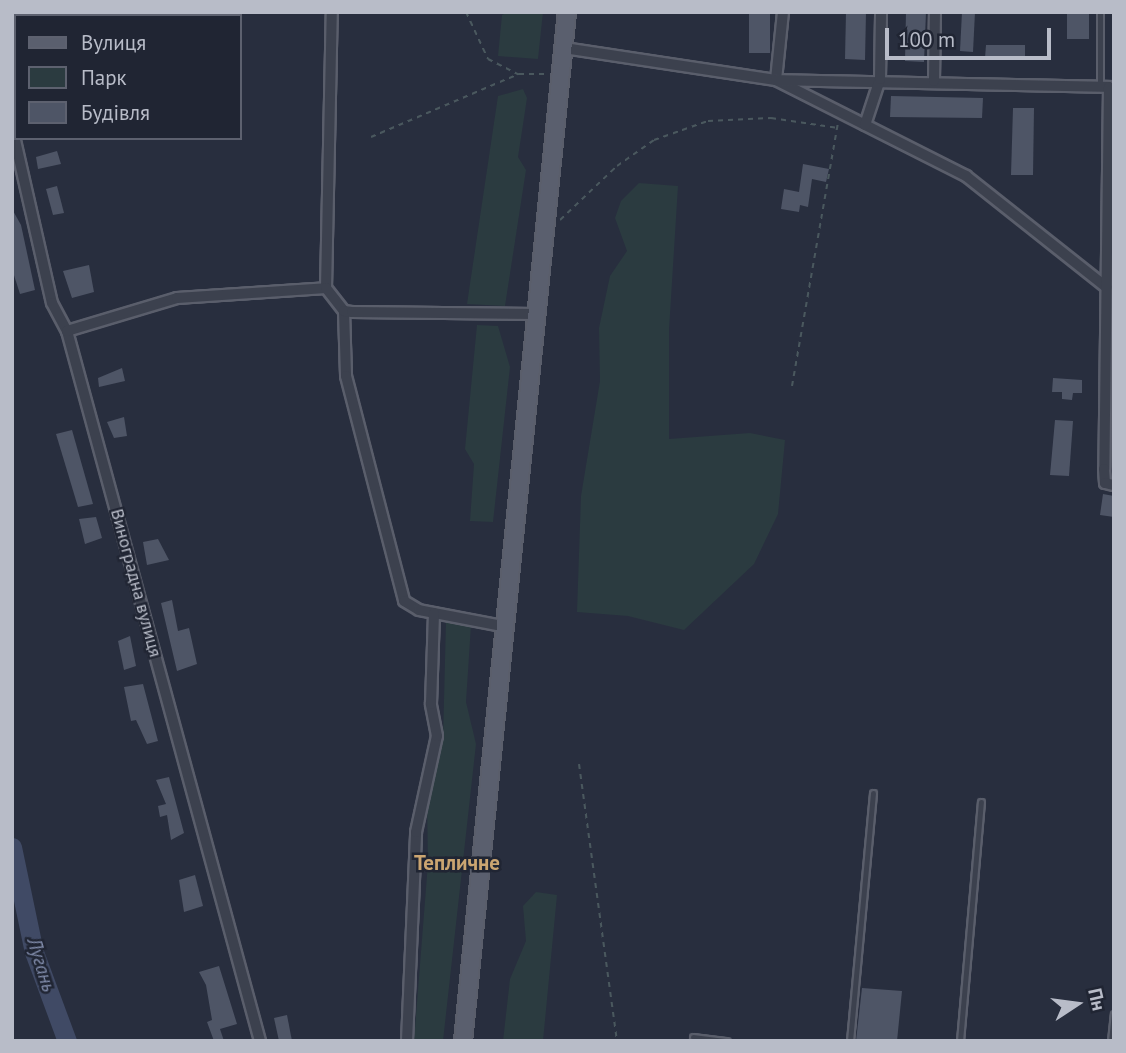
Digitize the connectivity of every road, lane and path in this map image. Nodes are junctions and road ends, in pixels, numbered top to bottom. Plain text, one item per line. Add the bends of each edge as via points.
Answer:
1 (332, 12) edge
2 (466, 12) edge
3 (567, 12) edge
4 (783, 12) edge
5 (881, 12) edge
6 (935, 12) edge
7 (1100, 12) edge
8 (564, 48) junction
9 (519, 74) junction
10 (561, 74) junction
11 (880, 79) junction
12 (776, 80) junction
13 (934, 81) junction
14 (1107, 87) edge
15 (840, 112) junction
16 (865, 125) junction
17 (838, 128) junction
18 (371, 137) dead end
19 (15, 140) edge
20 (543, 234) junction
21 (1105, 286) junction
22 (326, 288) junction
23 (344, 311) junction
24 (535, 314) junction
25 (1111, 319) edge
26 (67, 331) junction
27 (792, 386) dead end
28 (1114, 485) edge
29 (434, 613) junction
30 (502, 626) junction
31 (579, 764) dead end
32 (873, 793) dead end
33 (981, 802) dead end
34 (1114, 1014) edge
35 (694, 1037) dead end
36 (260, 1041) edge
37 (407, 1041) edge
38 (463, 1041) edge
39 (617, 1041) edge
40 (727, 1041) edge
41 (850, 1041) edge
42 (960, 1041) edge
43 (1111, 1041) edge

1 - 22 street
2 - 9 path via 488,59
3 - 8 main road
4 - 12 street
5 - 11 street
6 - 13 street
7 - 14 lane
8 - 10 main road
8 - 12 street
9 - 10 path
9 - 18 path
10 - 20 main road
11 - 12 street
11 - 13 street
11 - 16 street
12 - 15 street
13 - 14 street
14 - 21 street
15 - 16 street
15 - 17 path
16 - 21 street via 966,176
17 - 20 path via 771,118 708,121 654,141 617,166
17 - 27 path
19 - 26 street, Виноградна вулиця via 52,303
20 - 24 main road
21 - 25 street
22 - 23 street
22 - 26 street via 177,298
23 - 24 street
23 - 29 street via 346,376 404,601
24 - 30 main road
25 - 28 street via 1104,470 1105,484
26 - 36 street, Виноградна вулиця
29 - 30 street
29 - 37 street via 431,704 437,736 416,832
30 - 38 main road
31 - 39 path
32 - 41 lane
33 - 42 lane
34 - 43 lane
35 - 40 lane

